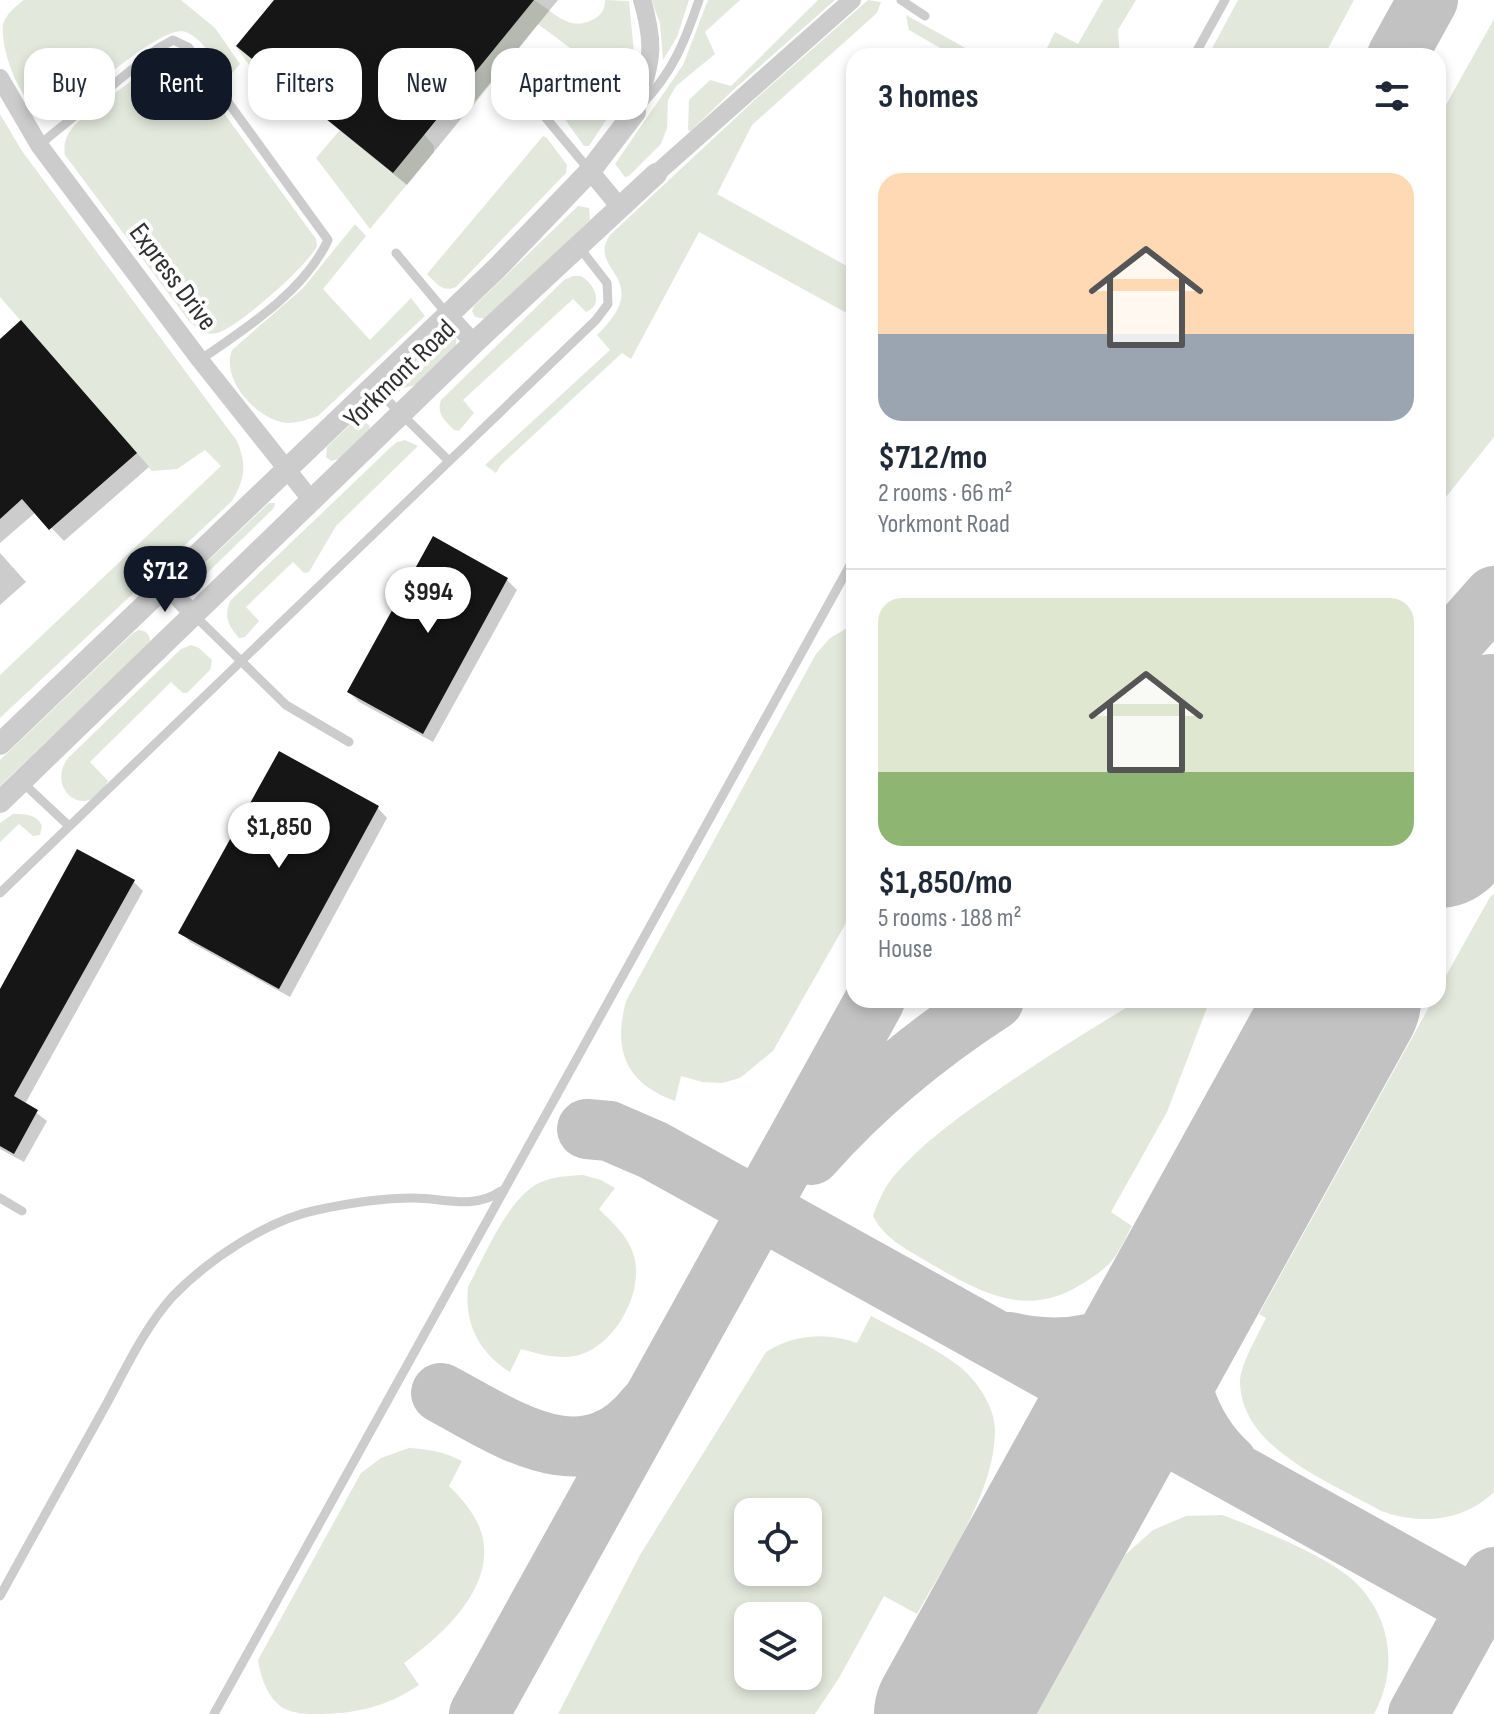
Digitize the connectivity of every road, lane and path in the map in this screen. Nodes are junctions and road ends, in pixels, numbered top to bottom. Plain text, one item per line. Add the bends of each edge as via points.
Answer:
1 (642, 0) edge
2 (699, 0) edge
3 (852, 0) edge
4 (901, 0) edge
5 (1225, 0) edge
6 (925, 16) dead end
7 (1198, 48) edge
8 (649, 68) edge
9 (0, 78) edge
10 (649, 97) edge
11 (548, 120) edge
12 (629, 120) edge
13 (39, 145) junction
14 (590, 171) junction
15 (656, 174) joint
16 (619, 206) junction
17 (578, 245) junction
18 (396, 253) dead end
19 (447, 314) junction
20 (474, 343) junction
21 (200, 360) junction
22 (373, 386) junction
23 (402, 414) junction
24 (449, 461) junction
25 (286, 470) junction
26 (312, 501) junction
27 (846, 572) edge
28 (166, 585) junction
29 (194, 615) junction
30 (241, 661) junction
31 (349, 742) dead end
32 (0, 744) edge
33 (22, 781) junction
34 (0, 802) edge
35 (69, 826) junction
36 (0, 893) edge
37 (505, 1188) junction
38 (0, 1198) edge
39 (22, 1211) dead end
40 (0, 1596) edge
41 (214, 1714) edge

1 - 8 street, Yorkmont Road via 649,24
2 - 10 lane via 676,62
3 - 15 street, Yorkmont Road
4 - 6 lane
5 - 7 lane
9 - 13 street, Express Drive
11 - 14 lane
12 - 14 street, Yorkmont Road
13 - 21 street, Express Drive
13 - 21 lane via 157,49 173,40 188,47 328,240 319,258 283,296
14 - 16 street
14 - 19 street, Yorkmont Road
15 - 16 street, Yorkmont Road
16 - 17 street, Yorkmont Road
17 - 20 street, Yorkmont Road
17 - 24 lane via 607,283 608,304
18 - 19 lane
19 - 20 street
19 - 22 street, Yorkmont Road
20 - 23 street, Yorkmont Road
21 - 25 street, Express Drive
22 - 23 lane
22 - 25 street, Yorkmont Road
23 - 24 lane
23 - 26 street, Yorkmont Road
24 - 30 lane
25 - 26 street, Express Drive
25 - 28 street, Yorkmont Road
26 - 29 street, Yorkmont Road
27 - 37 lane
28 - 29 street
28 - 32 street, Yorkmont Road
29 - 30 lane
29 - 33 street, Yorkmont Road
30 - 31 lane via 286,705
30 - 35 lane
33 - 34 street, Yorkmont Road
33 - 35 lane
35 - 36 lane
37 - 40 lane via 488,1200 465,1203 414,1198 310,1211 267,1228 205,1266 171,1298 140,1344
37 - 41 lane
38 - 39 lane

